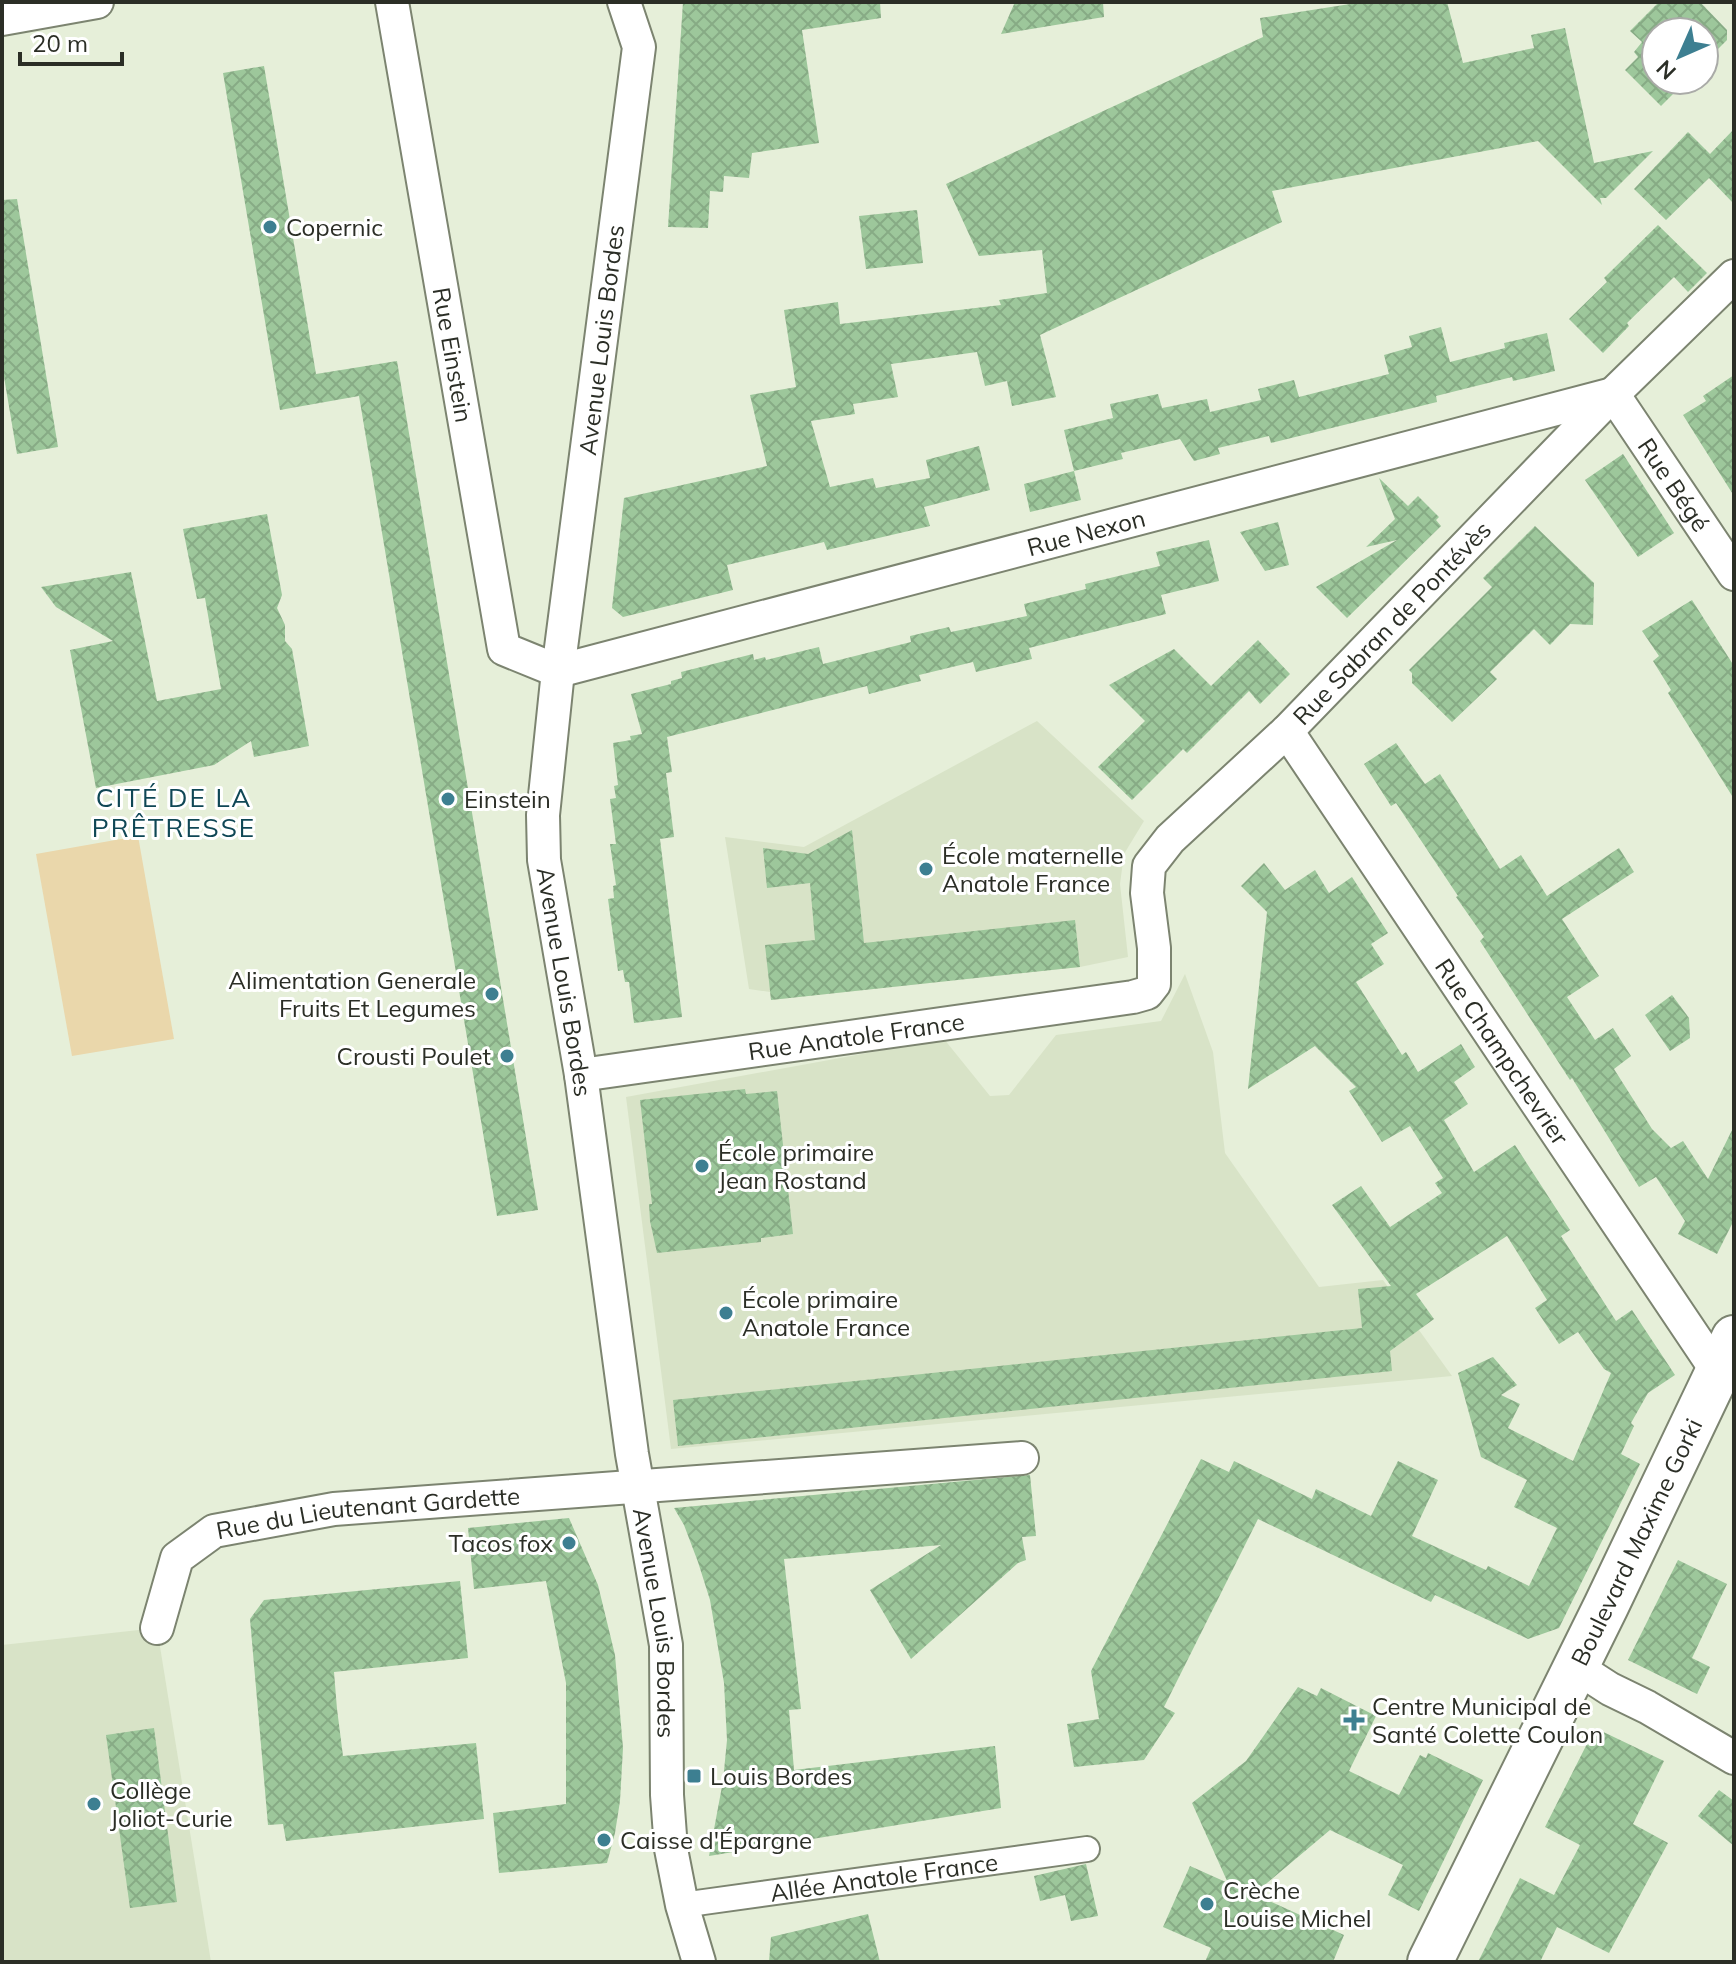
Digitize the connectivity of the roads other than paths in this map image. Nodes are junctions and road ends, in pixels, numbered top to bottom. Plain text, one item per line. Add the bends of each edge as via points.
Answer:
1 (97, 2) edge
2 (392, 2) edge
3 (624, 2) edge
4 (2, 19) edge
5 (1734, 276) edge
6 (1613, 394) junction
7 (1734, 574) edge
8 (558, 671) junction
9 (1287, 731) junction
10 (1133, 997) joint
11 (581, 1075) junction
12 (1726, 1354) edge
13 (1022, 1458) dead end
14 (639, 1485) junction
15 (157, 1628) dead end
16 (1576, 1667) junction
17 (1734, 1758) edge
18 (1087, 1849) dead end
19 (682, 1905) junction
20 (699, 1962) edge
21 (1430, 1962) edge

1 - 4 street
2 - 8 street, Rue Einstein via 504,649
3 - 8 street, Avenue Louis Bordes via 639,47
5 - 6 street, Rue Sabran de Pontévès
6 - 7 street, Rue Bégé
6 - 8 street, Rue Nexon
6 - 9 street, Rue Sabran de Pontévès
8 - 11 street, Avenue Louis Bordes via 543,815 544,860
9 - 10 street, Rue Sabran de Pontévès via 1170,839 1149,866 1154,984
9 - 12 street, Rue Champchevrier
10 - 11 street, Rue Anatole France
11 - 14 street, Avenue Louis Bordes
12 - 16 main road, Boulevard Maxime Gorki
13 - 14 street, Rue du Lieutenant Gardette
14 - 15 street, Rue du Lieutenant Gardette via 334,1509 214,1531 177,1558
14 - 19 street, Avenue Louis Bordes via 666,1645 668,1823
16 - 17 street
16 - 21 main road, Boulevard Maxime Gorki
18 - 19 street, Allée Anatole France
19 - 20 street, Avenue Louis Bordes

